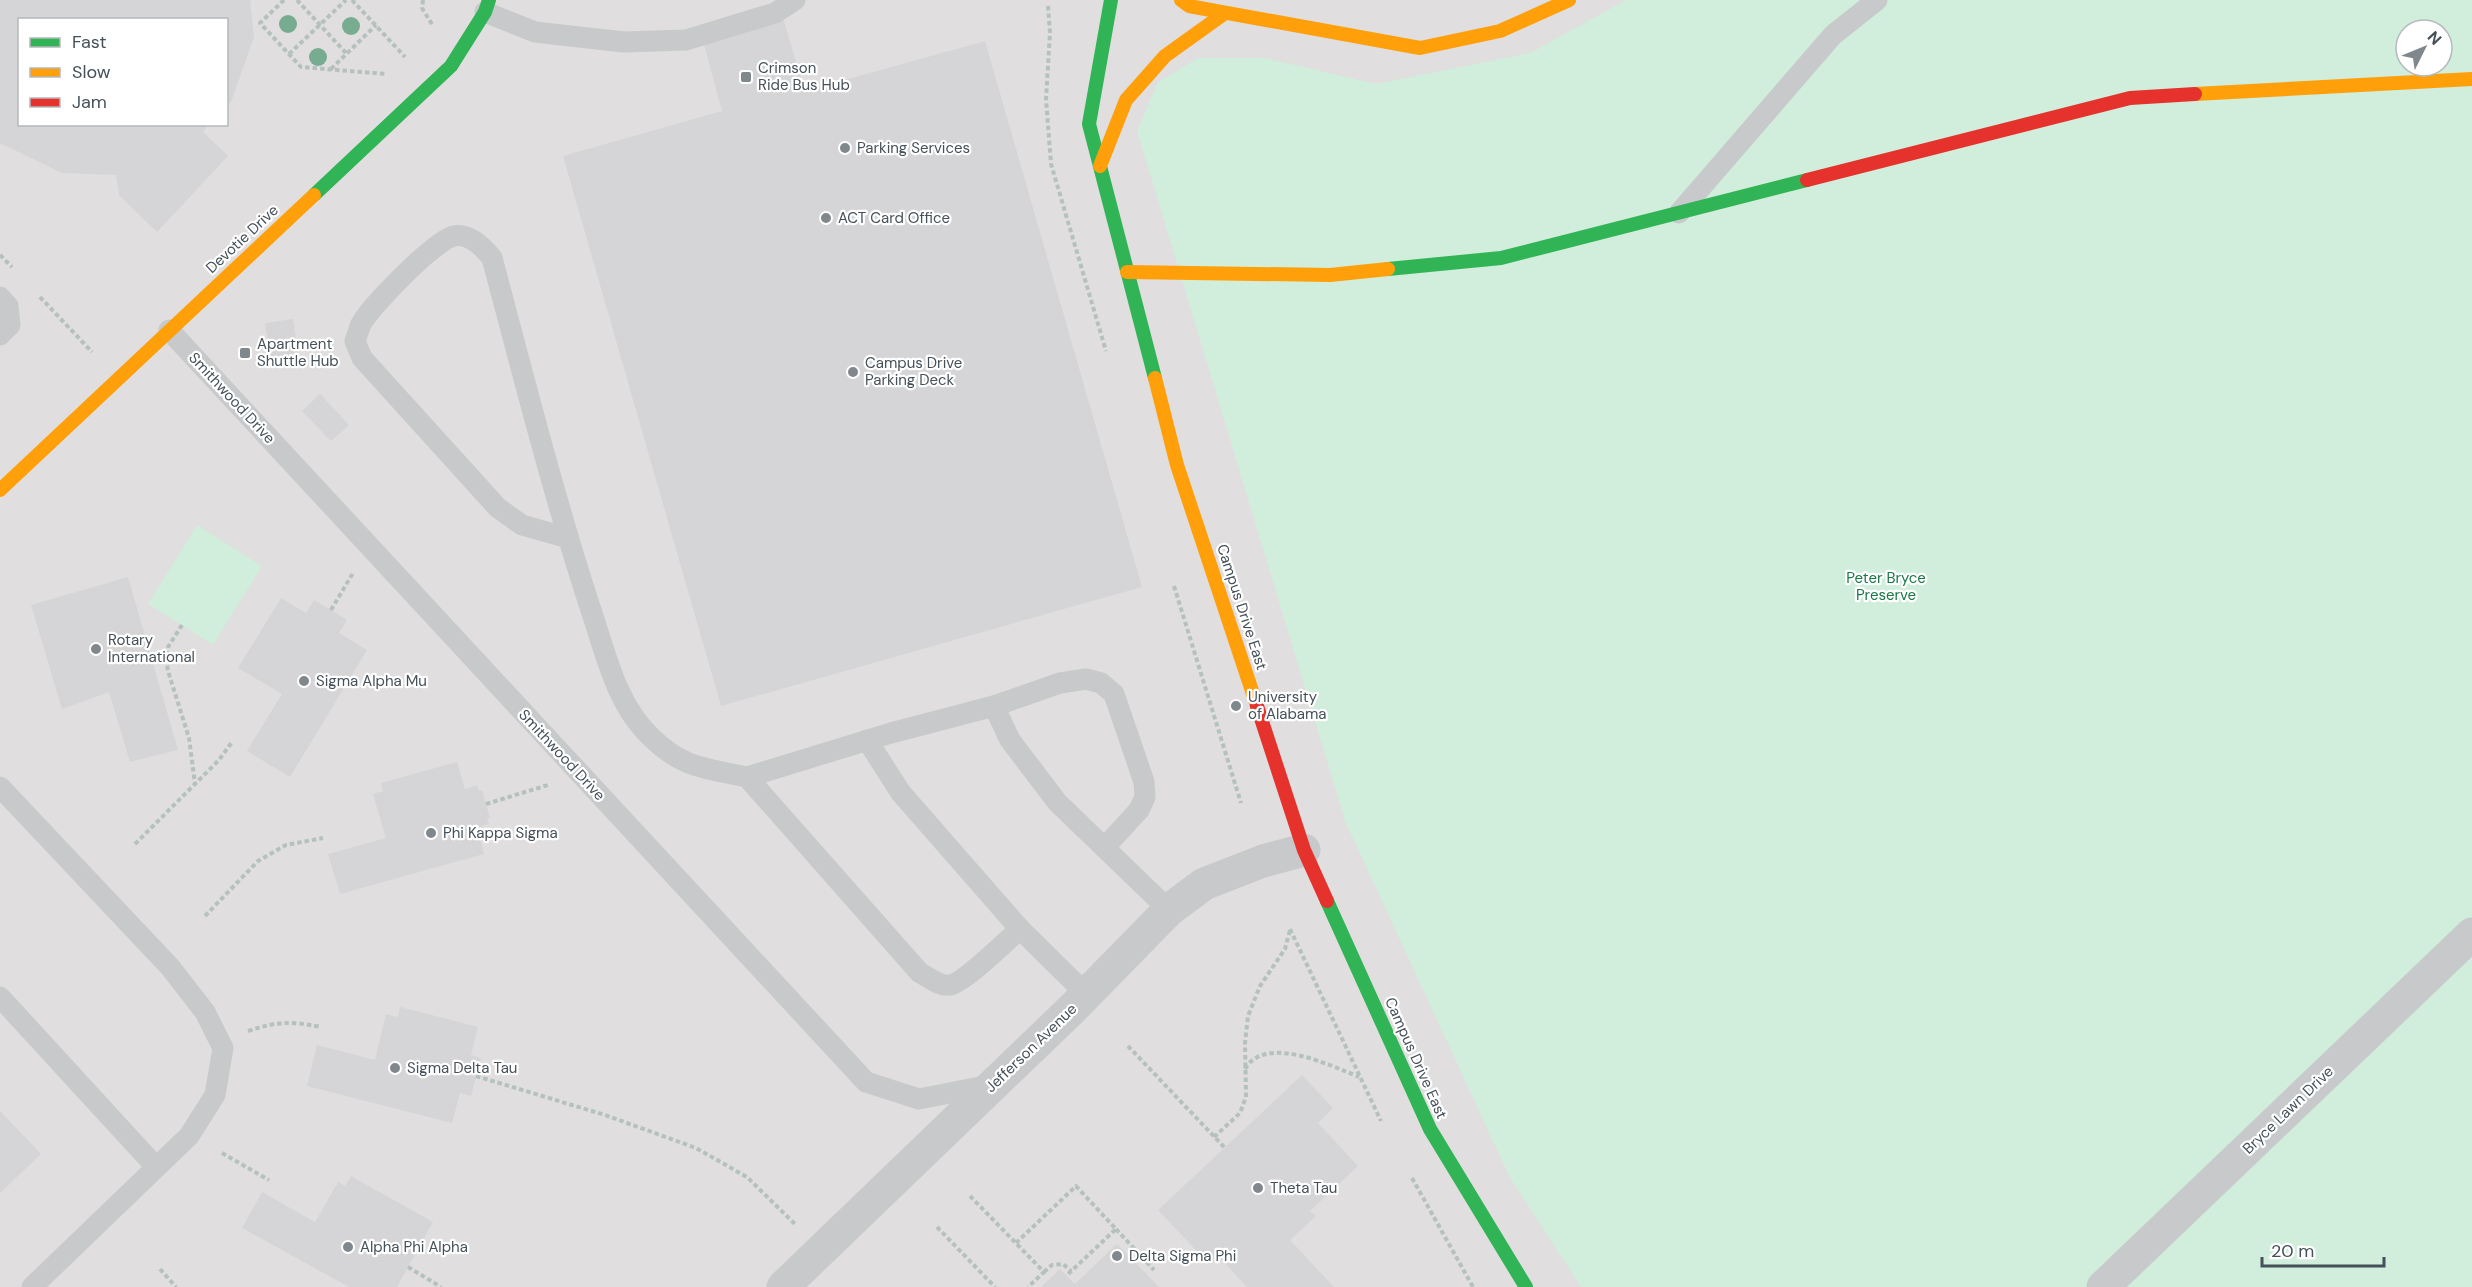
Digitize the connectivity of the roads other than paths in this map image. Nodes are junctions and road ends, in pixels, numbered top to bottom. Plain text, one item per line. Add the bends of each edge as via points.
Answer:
1 (795, 0) edge
2 (1111, 0) edge
3 (1181, 0) edge
4 (1569, 0) edge
5 (1877, 0) edge
6 (487, 6) edge
7 (1225, 13) junction
8 (2472, 79) edge
9 (1100, 166) junction
10 (1678, 213) junction
11 (1127, 272) junction
12 (0, 297) edge
13 (169, 330) junction
14 (0, 335) edge
15 (0, 490) edge
16 (568, 538) junction
17 (994, 706) junction
18 (867, 740) junction
19 (747, 777) junction
20 (0, 787) edge
21 (1106, 847) junction
22 (1304, 850) junction
23 (1169, 910) junction
24 (1020, 929) junction
25 (2472, 934) edge
26 (1087, 995) junction
27 (0, 997) edge
28 (994, 1084) junction
29 (156, 1167) junction
30 (32, 1287) edge
31 (783, 1287) edge
32 (1526, 1287) edge
33 (2103, 1287) edge

1 - 6 lane via 775,13 686,40 645,42 535,32
2 - 9 street, Campus Drive East via 1089,124
3 - 7 street via 1189,6
4 - 7 street via 1500,31 1420,48
5 - 10 lane via 1833,34
6 - 13 street, Devotie Drive via 451,66
7 - 9 street via 1166,56 1126,100
8 - 10 street via 2130,98
9 - 11 street, Campus Drive East
10 - 11 street via 1501,258 1330,275
11 - 22 street, Campus Drive East via 1178,465
12 - 14 lane via 8,306 10,326
13 - 15 street, Devotie Drive
13 - 28 lane, Smithwood Drive via 866,1082 919,1099
16 - 16 lane via 492,258 482,246 455,236 436,244 372,310 355,341 362,358 498,508 522,525
16 - 19 lane via 618,690 633,716 678,759 696,768
17 - 18 lane
17 - 21 lane via 1010,740 1056,802
17 - 21 lane via 1060,683 1086,679 1101,683 1114,694 1144,782 1145,797
18 - 19 lane
18 - 24 lane via 901,793
19 - 24 lane via 920,973 940,984 951,985
20 - 29 lane via 170,967 205,1012 223,1048 215,1095 189,1136
21 - 23 lane
22 - 23 street, Jefferson Avenue via 1204,884
22 - 32 street, Campus Drive East via 1430,1129
23 - 26 street, Jefferson Avenue
24 - 26 lane
25 - 33 street, Bryce Lawn Drive
26 - 28 street, Jefferson Avenue
27 - 29 lane
28 - 31 street, Jefferson Avenue
29 - 30 lane

